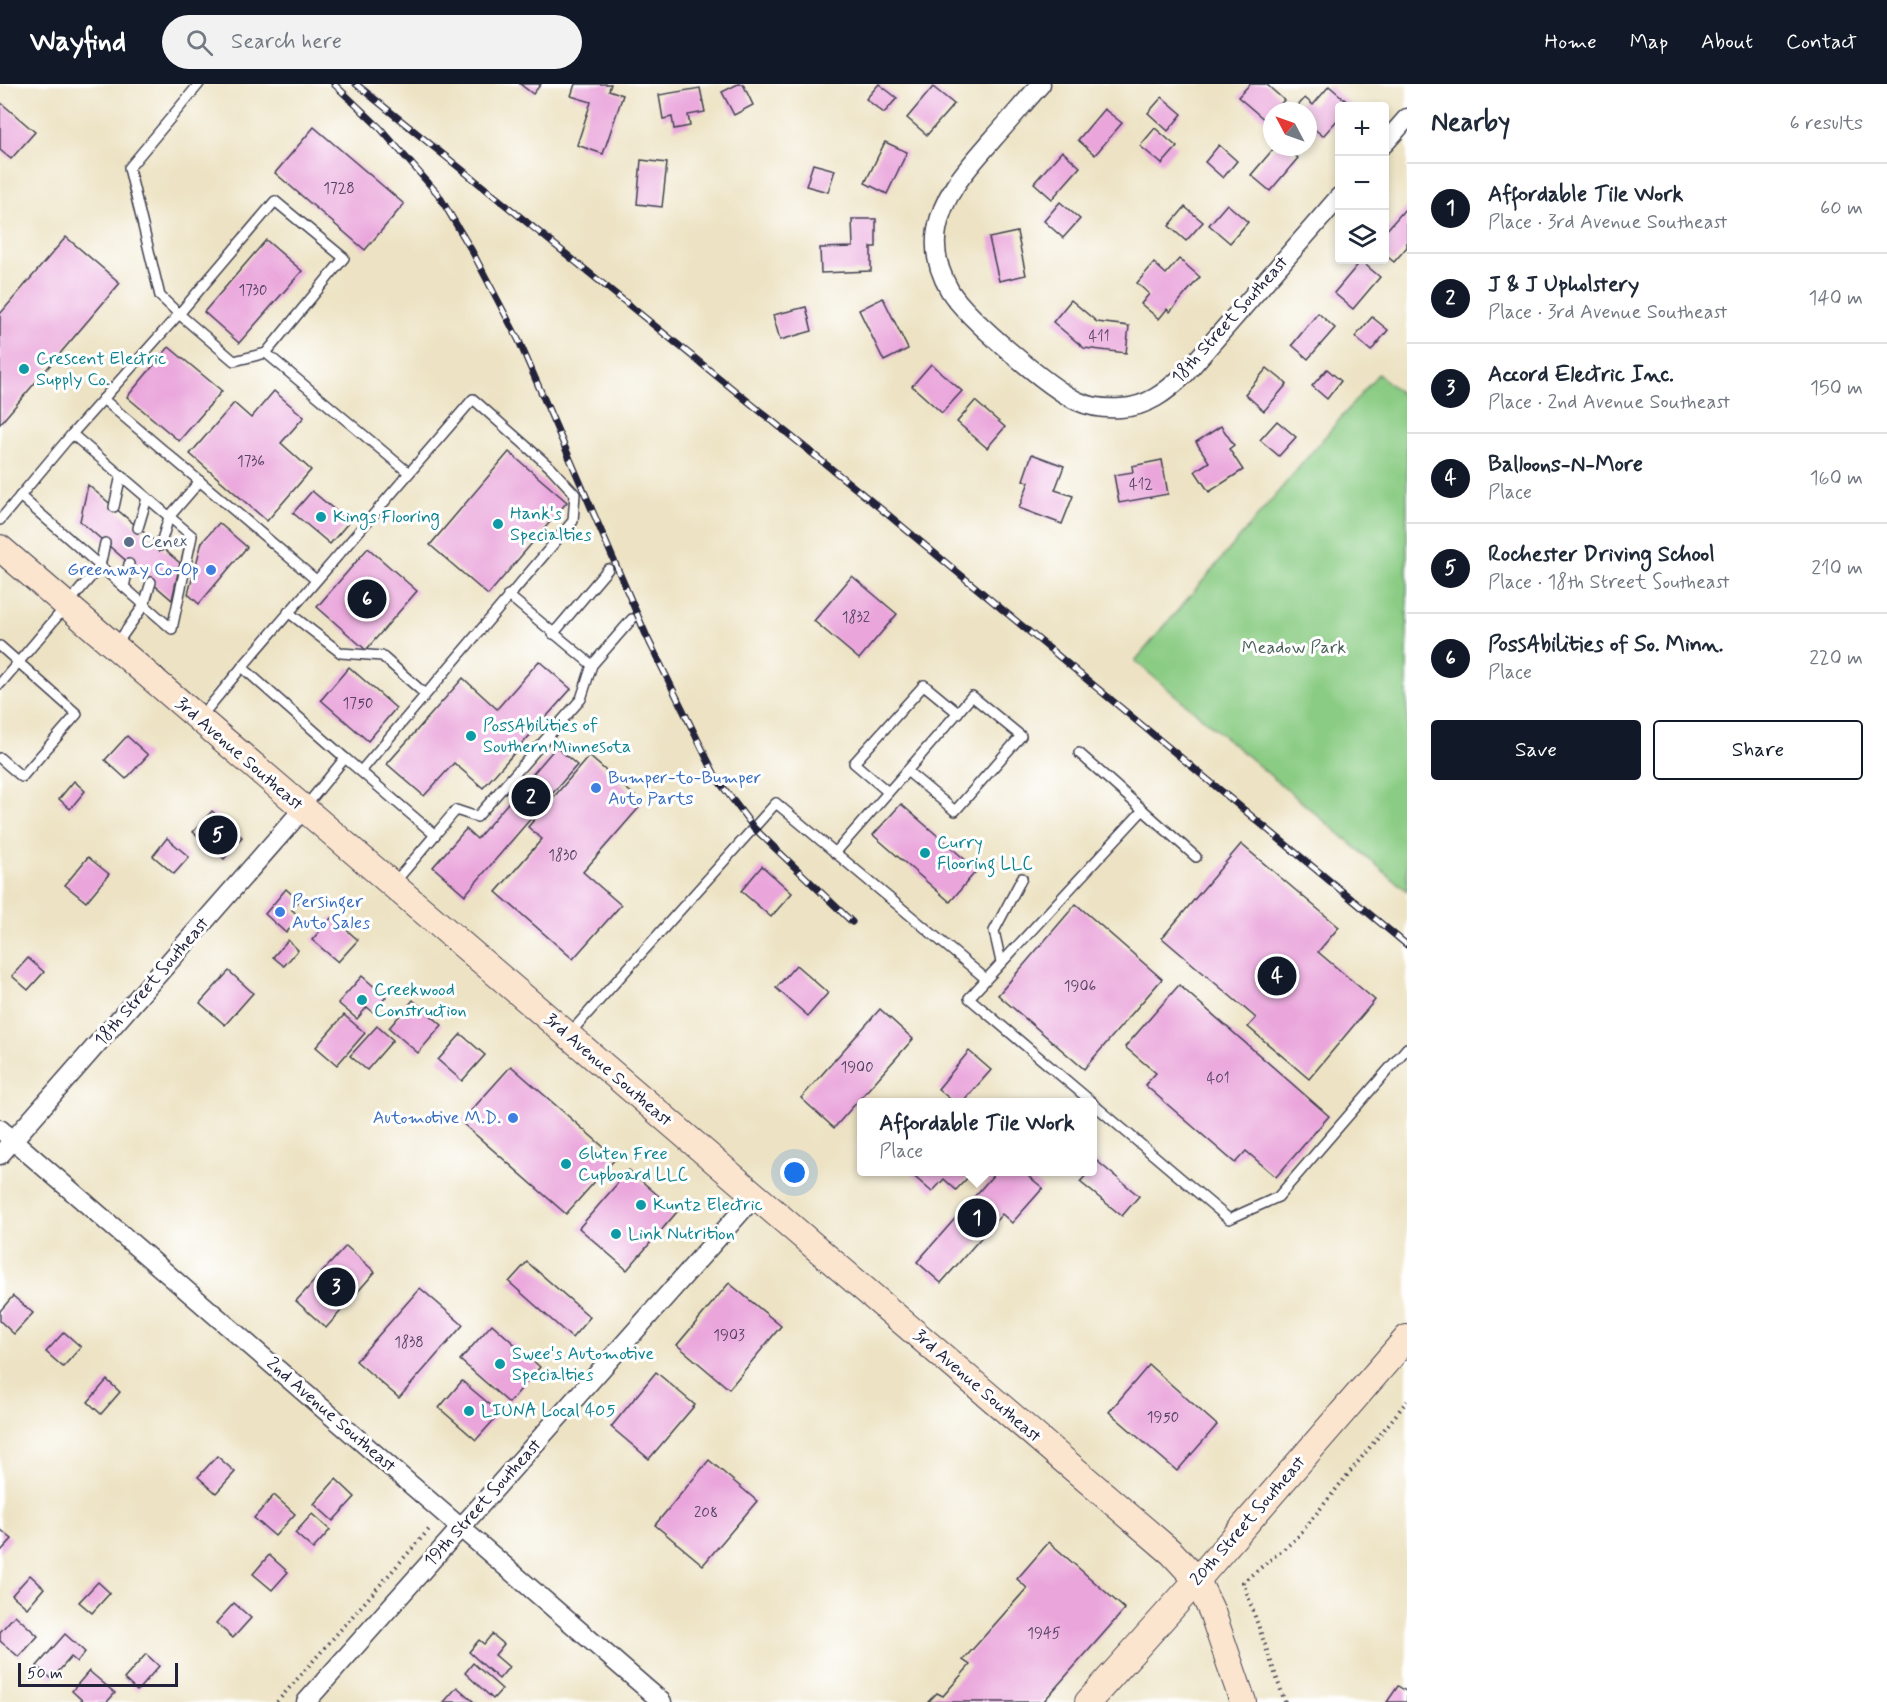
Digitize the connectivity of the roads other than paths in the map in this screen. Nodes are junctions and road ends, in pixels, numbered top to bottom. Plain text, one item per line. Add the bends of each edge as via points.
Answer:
1 (199, 84) edge
2 (1041, 84) edge
3 (1407, 118) edge
4 (1389, 138) edge
5 (1335, 202) edge
6 (179, 315) junction
7 (266, 353) junction
8 (103, 399) junction
9 (72, 434) junction
10 (409, 473) junction
11 (121, 475) junction
12 (200, 481) junction
13 (20, 496) junction
14 (147, 498) junction
15 (114, 507) dead end
16 (169, 517) junction
17 (0, 520) edge
18 (138, 528) dead end
19 (105, 543) dead end
20 (160, 546) dead end
21 (0, 548) edge
22 (129, 564) dead end
23 (100, 566) junction
24 (608, 569) dead end
25 (316, 580) junction
26 (151, 582) dead end
27 (124, 587) junction
28 (508, 596) junction
29 (144, 605) junction
30 (68, 606) junction
31 (288, 612) junction
32 (632, 619) dead end
33 (553, 634) junction
34 (0, 646) edge
35 (115, 647) junction
36 (19, 662) junction
37 (592, 665) junction
38 (242, 667) junction
39 (0, 684) edge
40 (425, 694) junction
41 (958, 713) junction
42 (199, 719) junction
43 (1079, 753) dead end
44 (0, 758) edge
45 (345, 758) junction
46 (361, 771) junction
47 (907, 771) junction
48 (888, 792) junction
49 (303, 809) junction
50 (1143, 810) junction
51 (435, 834) junction
52 (835, 853) junction
53 (1196, 857) dead end
54 (1022, 878) dead end
55 (393, 885) junction
56 (1001, 962) junction
57 (986, 980) junction
58 (568, 1035) junction
59 (1407, 1048) edge
60 (1086, 1098) edge
61 (1097, 1107) edge
62 (7, 1135) edge
63 (0, 1155) edge
64 (755, 1196) junction
65 (1407, 1338) edge
66 (461, 1528) junction
67 (1197, 1580) junction
68 (306, 1702) edge
69 (662, 1702) edge
70 (1088, 1702) edge
71 (1243, 1702) edge

1 - 6 lane via 129,168 160,296
2 - 5 street, 18th Street Southeast via 954,186 943,206 937,232 937,261 950,292 977,322 1054,386 1086,404 1121,408 1164,393
3 - 4 street
6 - 7 lane via 234,361
6 - 7 lane via 275,201 344,258
6 - 8 lane
7 - 10 lane
8 - 9 lane
8 - 12 lane
9 - 11 lane
9 - 13 lane
10 - 25 lane
10 - 28 lane via 473,399 575,494 573,521
11 - 14 lane
11 - 15 lane
12 - 16 lane
12 - 25 lane
13 - 17 lane
13 - 23 lane
14 - 16 lane
14 - 18 lane
16 - 20 lane
16 - 29 lane via 192,536 172,629
19 - 23 lane
21 - 30 main road, 3rd Avenue Southeast
22 - 27 lane
23 - 27 lane
23 - 30 lane
24 - 33 lane
25 - 31 lane
26 - 29 lane
27 - 29 lane
28 - 33 lane
28 - 40 lane
29 - 35 lane
30 - 35 main road, 3rd Avenue Southeast
30 - 36 lane
31 - 38 lane
31 - 40 lane via 341,653 382,656
32 - 37 lane
33 - 37 lane
34 - 36 lane
35 - 42 main road, 3rd Avenue Southeast
36 - 39 lane
36 - 44 lane via 77,714 22,777
37 - 51 lane via 581,699 477,817 456,810
38 - 42 lane
38 - 45 lane
40 - 46 lane
41 - 47 lane
41 - 47 lane via 972,696 1021,736 955,811
41 - 48 lane via 924,685 854,763
42 - 49 main road, 3rd Avenue Southeast
43 - 50 lane
45 - 46 lane
45 - 49 lane
46 - 51 lane
47 - 48 lane
48 - 52 lane
49 - 55 main road, 3rd Avenue Southeast
49 - 62 street, 18th Street Southeast
50 - 53 lane
50 - 56 lane
51 - 55 lane
52 - 57 lane
52 - 58 lane via 776,803
54 - 56 lane via 994,931
55 - 58 main road, 3rd Avenue Southeast
56 - 57 lane
57 - 60 lane via 969,998
58 - 64 main road, 3rd Avenue Southeast
59 - 61 lane via 1278,1197 1229,1219
62 - 63 street, 18th Street Southeast
62 - 66 street, 2nd Avenue Southeast
64 - 66 street, 19th Street Southeast
64 - 67 main road, 3rd Avenue Southeast via 1172,1553
65 - 67 main road, 20th Street Southeast
66 - 68 street, 19th Street Southeast
66 - 69 street, 2nd Avenue Southeast
67 - 70 main road, 20th Street Southeast
67 - 71 main road, 3rd Avenue Southeast

